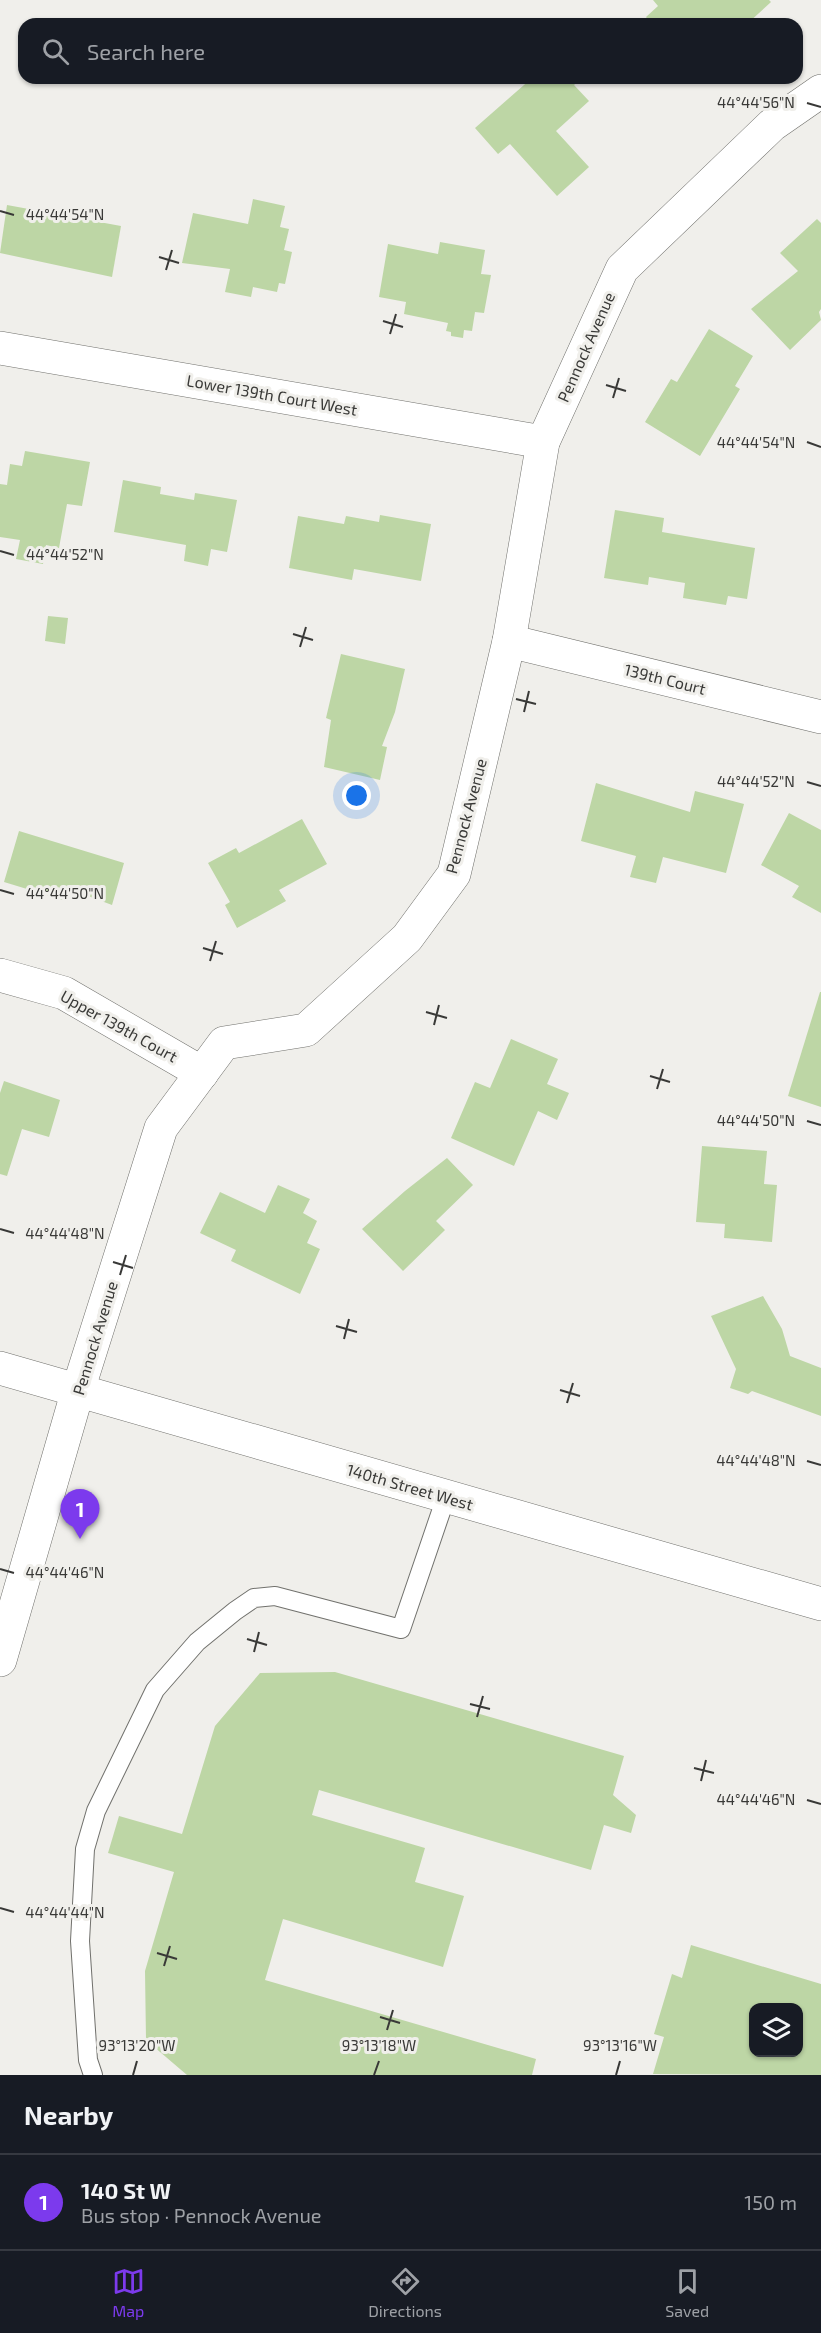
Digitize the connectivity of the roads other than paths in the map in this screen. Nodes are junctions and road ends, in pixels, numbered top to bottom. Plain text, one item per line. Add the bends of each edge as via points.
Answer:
1 (821, 91) edge
2 (0, 348) edge
3 (543, 442) junction
4 (509, 641) junction
5 (821, 717) edge
6 (0, 975) edge
7 (202, 1073) junction
8 (0, 1368) edge
9 (78, 1390) junction
10 (446, 1497) junction
11 (821, 1604) edge
12 (0, 1660) edge
13 (93, 2075) edge

1 - 3 street, Pennock Avenue via 772,125 622,269
2 - 3 street, Lower 139th Court West
3 - 4 street, Pennock Avenue
4 - 5 street, 139th Court
4 - 7 street, Pennock Avenue via 454,873 447,883 407,938 306,1030 224,1043
6 - 7 street, Upper 139th Court via 64,993
7 - 9 street, Pennock Avenue via 161,1128
8 - 9 street, 140th Street West
9 - 10 street, 140th Street West
9 - 12 street, Pennock Avenue
10 - 11 street, 140th Street West
10 - 13 lane via 401,1629 275,1596 255,1598 197,1642 155,1690 96,1812 85,1849 81,1962 88,2060

